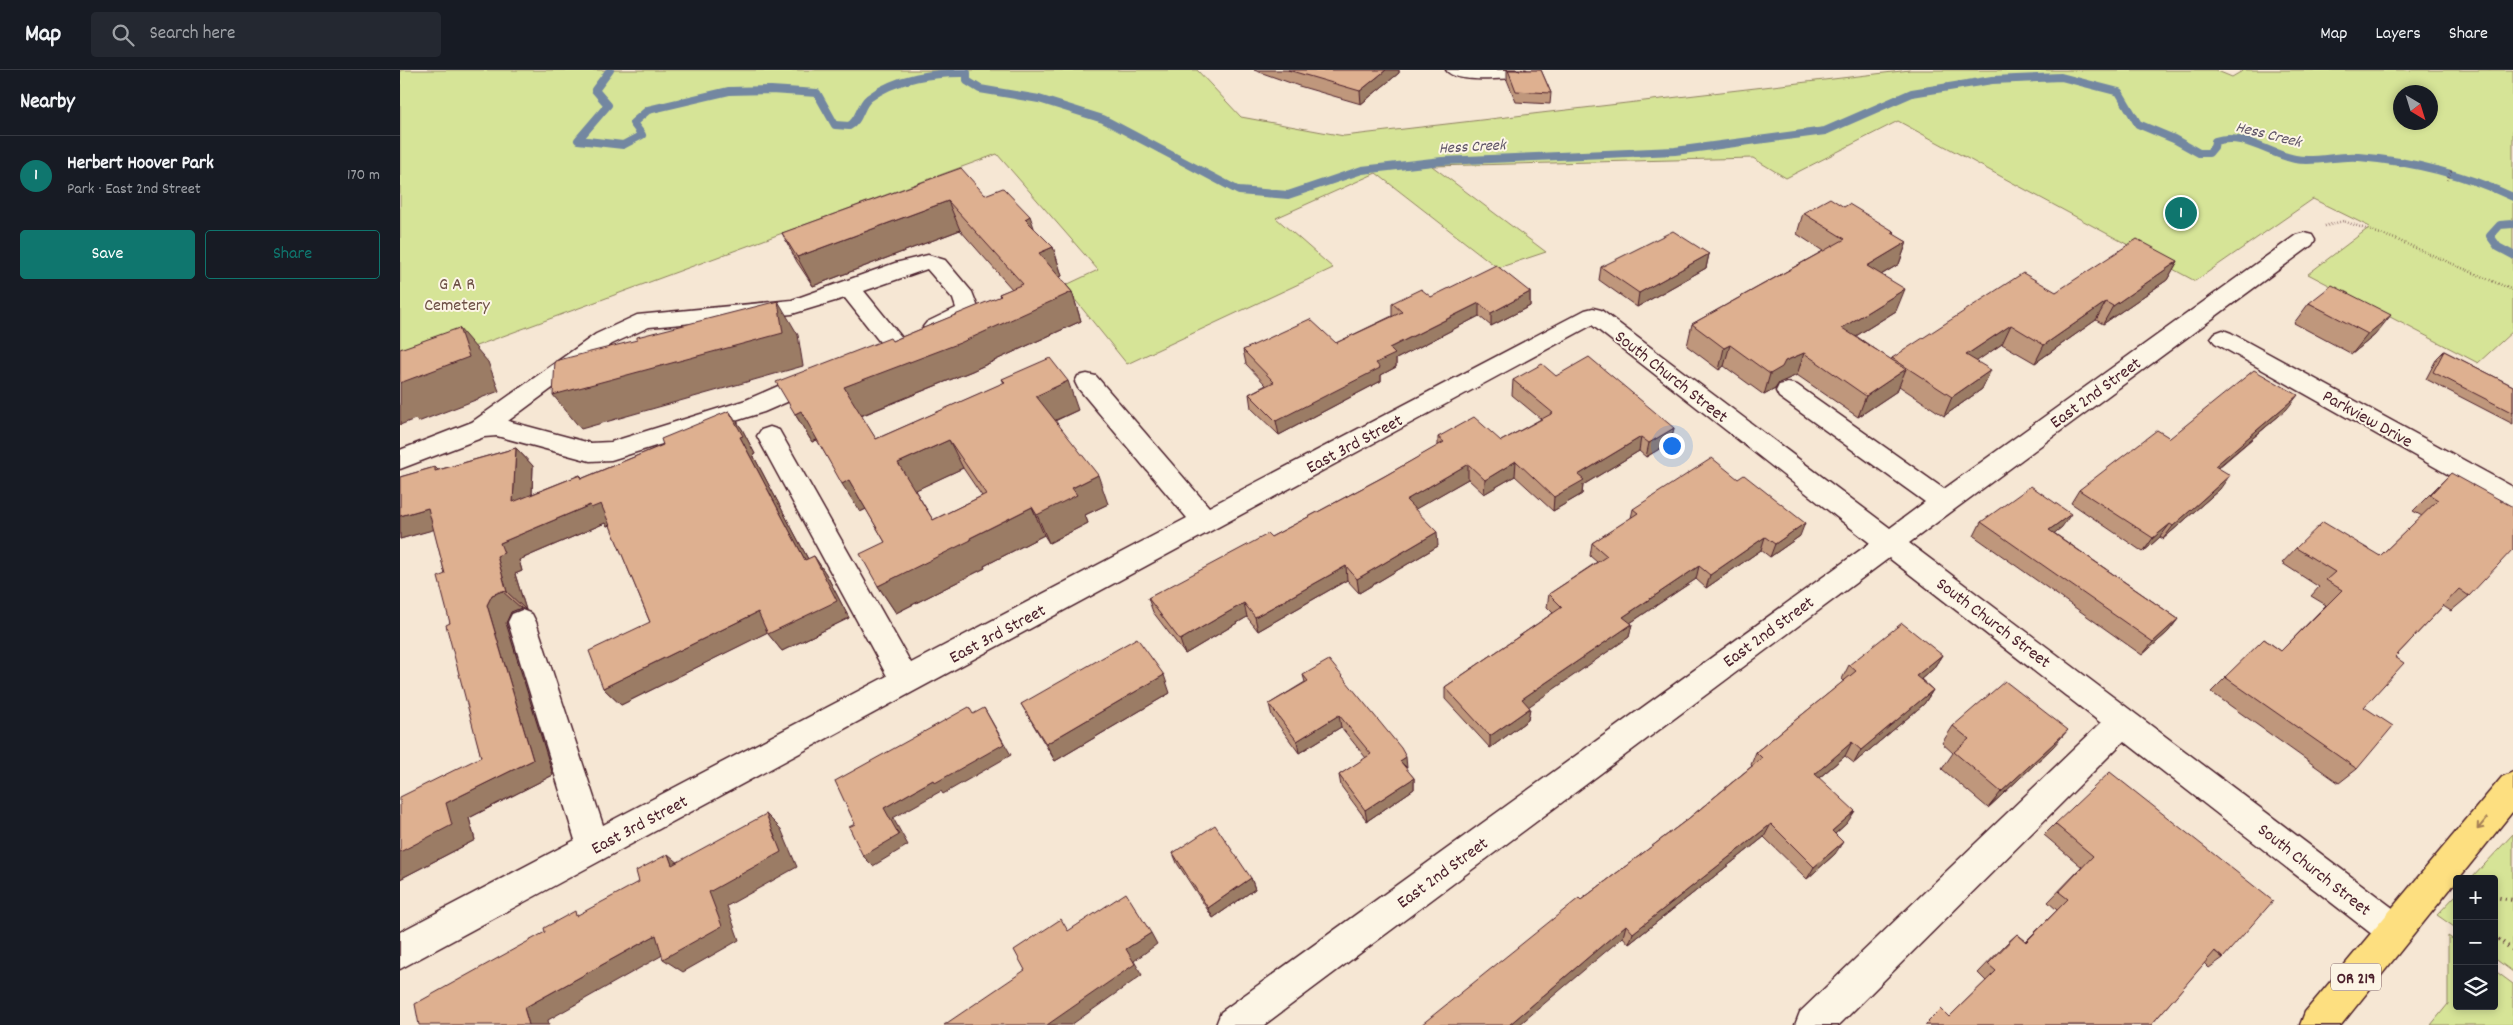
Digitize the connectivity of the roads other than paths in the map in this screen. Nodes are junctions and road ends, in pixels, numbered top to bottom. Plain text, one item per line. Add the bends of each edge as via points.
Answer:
1 (1455, 70) edge
2 (1519, 73) edge
3 (2304, 240) road end
4 (850, 288) junction
5 (1593, 315) joint
6 (2223, 338) dead end
7 (834, 372) edge
8 (1087, 382) dead end
9 (1788, 390) dead end
10 (481, 428) junction
11 (770, 436) dead end
12 (400, 460) edge
13 (2513, 498) edge
14 (1944, 502) junction
15 (1206, 522) junction
16 (1888, 543) junction
17 (522, 622) dead end
18 (906, 682) junction
19 (2124, 721) junction
20 (2513, 787) edge
21 (594, 848) junction
22 (2394, 930) junction
23 (400, 951) edge
24 (1234, 1025) edge
25 (1813, 1025) edge
26 (2318, 1025) edge

1 - 2 street via 1461,73
3 - 14 street, East 2nd Street
4 - 4 street via 928,262 937,265 964,297 968,310 886,349
4 - 10 street via 792,307 645,320 604,339
5 - 15 street, East 3rd Street
5 - 16 street, South Church Street
6 - 13 street, Parkview Drive
7 - 10 street via 756,406 611,451 590,452 497,427
8 - 15 street
9 - 14 street
10 - 12 street
11 - 18 street
14 - 16 street, East 2nd Street
15 - 18 street, East 3rd Street
16 - 19 street, South Church Street
16 - 24 street, East 2nd Street
17 - 21 street
18 - 21 street, East 3rd Street
19 - 22 street, South Church Street
19 - 25 street
20 -> 22 main road, OR 219
21 - 23 street, East 3rd Street
22 - 26 main road, OR 219

